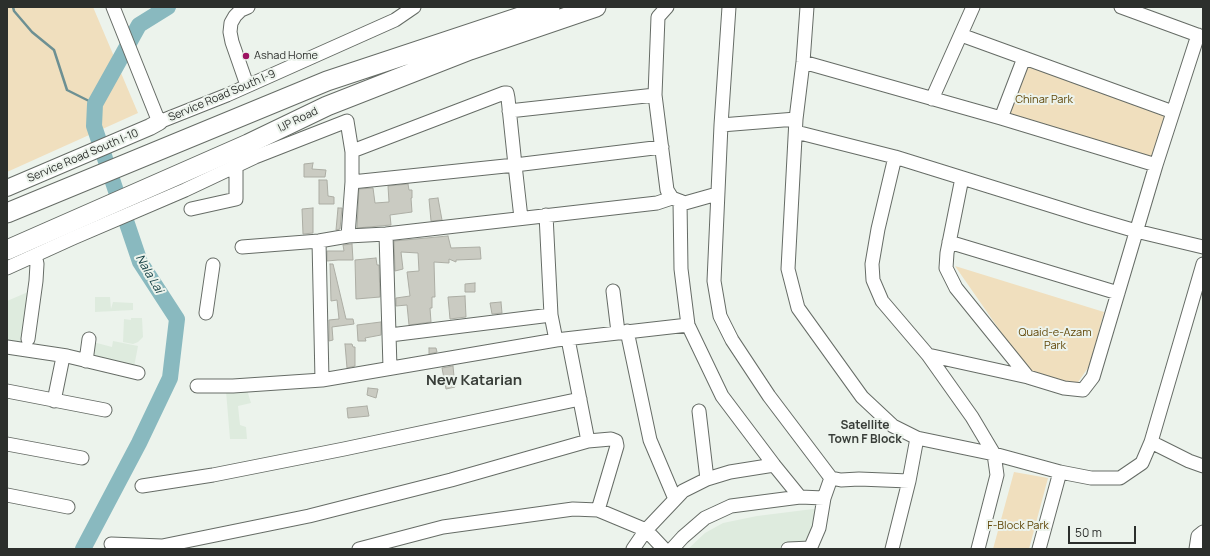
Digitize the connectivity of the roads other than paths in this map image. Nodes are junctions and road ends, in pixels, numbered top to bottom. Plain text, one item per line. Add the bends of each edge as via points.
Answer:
1 (113, 7) edge
2 (248, 7) edge
3 (414, 7) edge
4 (550, 7) edge
5 (596, 7) edge
6 (667, 7) edge
7 (729, 7) edge
8 (807, 7) edge
9 (973, 7) edge
10 (1121, 7) edge
11 (574, 10) edge
12 (961, 35) junction
13 (1201, 36) edge
14 (1024, 58) junction
15 (803, 62) junction
16 (247, 86) junction
17 (655, 95) junction
18 (932, 99) junction
19 (509, 111) junction
20 (1173, 112) junction
21 (1001, 118) junction
22 (154, 125) junction
23 (721, 125) junction
24 (796, 125) junction
25 (662, 147) junction
26 (251, 150) junction
27 (352, 152) junction
28 (895, 157) junction
29 (515, 165) junction
30 (1156, 165) junction
31 (236, 166) junction
32 (962, 178) junction
33 (183, 182) junction
34 (352, 182) junction
35 (7, 188) edge
36 (717, 194) junction
37 (676, 200) junction
38 (191, 209) dead end
39 (7, 213) edge
40 (546, 215) junction
41 (521, 218) junction
42 (71, 230) junction
43 (1136, 231) junction
44 (386, 234) junction
45 (348, 236) junction
46 (319, 241) junction
47 (949, 242) junction
48 (242, 247) dead end
49 (1203, 248) edge
50 (7, 250) edge
51 (35, 255) junction
52 (1203, 264) edge
53 (213, 265) dead end
54 (7, 268) edge
55 (614, 291) dead end
56 (1118, 293) junction
57 (1198, 301) edge
58 (206, 313) dead end
59 (551, 315) junction
60 (688, 325) junction
61 (622, 332) junction
62 (390, 335) junction
63 (28, 339) dead end
64 (89, 339) dead end
65 (562, 339) junction
66 (7, 347) edge
67 (928, 355) junction
68 (67, 356) junction
69 (86, 361) junction
70 (390, 368) junction
71 (138, 373) dead end
72 (1028, 378) junction
73 (322, 380) junction
74 (197, 386) dead end
75 (7, 391) edge
76 (580, 399) junction
77 (54, 401) junction
78 (105, 410) dead end
79 (699, 411) dead end
80 (917, 438) junction
81 (588, 441) junction
82 (1151, 442) junction
83 (7, 444) edge
84 (994, 454) junction
85 (82, 458) dead end
86 (774, 465) junction
87 (1203, 466) edge
88 (1060, 472) junction
89 (831, 478) junction
90 (707, 479) junction
91 (909, 481) junction
92 (142, 486) dead end
93 (7, 495) edge
94 (800, 497) junction
95 (675, 498) junction
96 (824, 498) junction
97 (68, 507) dead end
98 (598, 510) junction
99 (646, 530) junction
100 (1203, 532) edge
101 (112, 544) dead end
102 (366, 548) edge
103 (633, 549) edge
104 (664, 549) edge
105 (672, 549) edge
106 (788, 549) edge
107 (810, 549) edge
108 (892, 549) edge
109 (978, 549) edge
110 (1039, 549) edge
111 (1196, 549) edge

1 - 22 street via 143,81
2 - 16 street via 235,16 230,32
3 - 16 street, Service Road South I-9 via 395,20
4 - 39 highway via 327,81
5 - 11 highway, IJP Road
6 - 17 street via 658,17
7 - 23 street
8 - 15 street
9 - 12 street
10 - 13 street
11 - 26 highway, IJP Road via 327,106
12 - 14 street
12 - 18 street
13 - 20 street
14 - 20 street
14 - 21 street
15 - 18 street
15 - 24 street
16 - 22 street, Service Road South I-9
17 - 19 street
17 - 25 street
18 - 21 street
19 - 27 street via 508,93 504,93
19 - 29 street
20 - 30 street
21 - 30 street
22 - 35 main road, Service Road South I-10
23 - 24 street
23 - 36 street
24 - 28 street
24 - 80 street via 788,269 798,308 862,396 893,426
25 - 29 street
25 - 37 street via 667,190
26 - 27 street via 347,121
26 - 31 street
26 - 33 highway, IJP Road
27 - 34 street
28 - 32 street
28 - 67 street via 878,229 872,264 873,280 882,301
29 - 34 street
29 - 41 street
30 - 43 street
31 - 33 street
31 - 38 street via 236,199
32 - 43 street
32 - 47 street
33 - 42 highway, IJP Road
34 - 45 street
36 - 37 street via 685,202
36 - 89 street via 714,281 720,316 732,340 769,396
37 - 40 street
37 - 60 street
40 - 41 street
40 - 59 street
41 - 44 street
42 - 50 highway, IJP Road
42 - 51 street
43 - 49 street
43 - 56 street
44 - 45 street
44 - 62 street
45 - 46 street
46 - 48 street
46 - 73 street
47 - 56 street
47 - 72 street via 946,268 956,288
51 - 54 street
51 - 63 street via 36,281
52 - 57 street
53 - 58 street
55 - 61 street
56 - 72 street via 1093,377 1083,390 1064,388
57 - 82 street
59 - 62 street
59 - 65 street
60 - 61 street
60 - 86 street via 722,396
61 - 65 street
61 - 95 street via 650,440
62 - 70 street
64 - 69 street
65 - 70 street
65 - 76 street
66 - 68 street
67 - 72 street
67 - 84 street
68 - 69 street
68 - 77 street via 64,357
69 - 71 street
70 - 73 street
73 - 74 street
75 - 77 street
76 - 81 street
76 - 92 street via 344,450
77 - 78 street
79 - 90 street
80 - 84 street
80 - 91 street
81 - 98 street via 611,439 616,441 617,446
81 - 101 street via 444,482 308,516 162,546
82 - 87 street
82 - 88 street via 1142,463 1120,478 1091,478
83 - 85 street
84 - 88 street
84 - 109 street via 997,475
86 - 90 street via 730,472
86 - 94 street
88 - 110 street
89 - 91 street
89 - 96 street
90 - 95 street
91 - 108 street
93 - 97 street
94 - 96 street
94 - 105 street via 731,506 705,518
95 - 99 street
96 - 107 street via 819,528
98 - 99 street
98 - 102 street via 573,509 443,527
99 - 103 street
99 - 104 street
100 - 111 street via 1198,536
106 - 107 street

